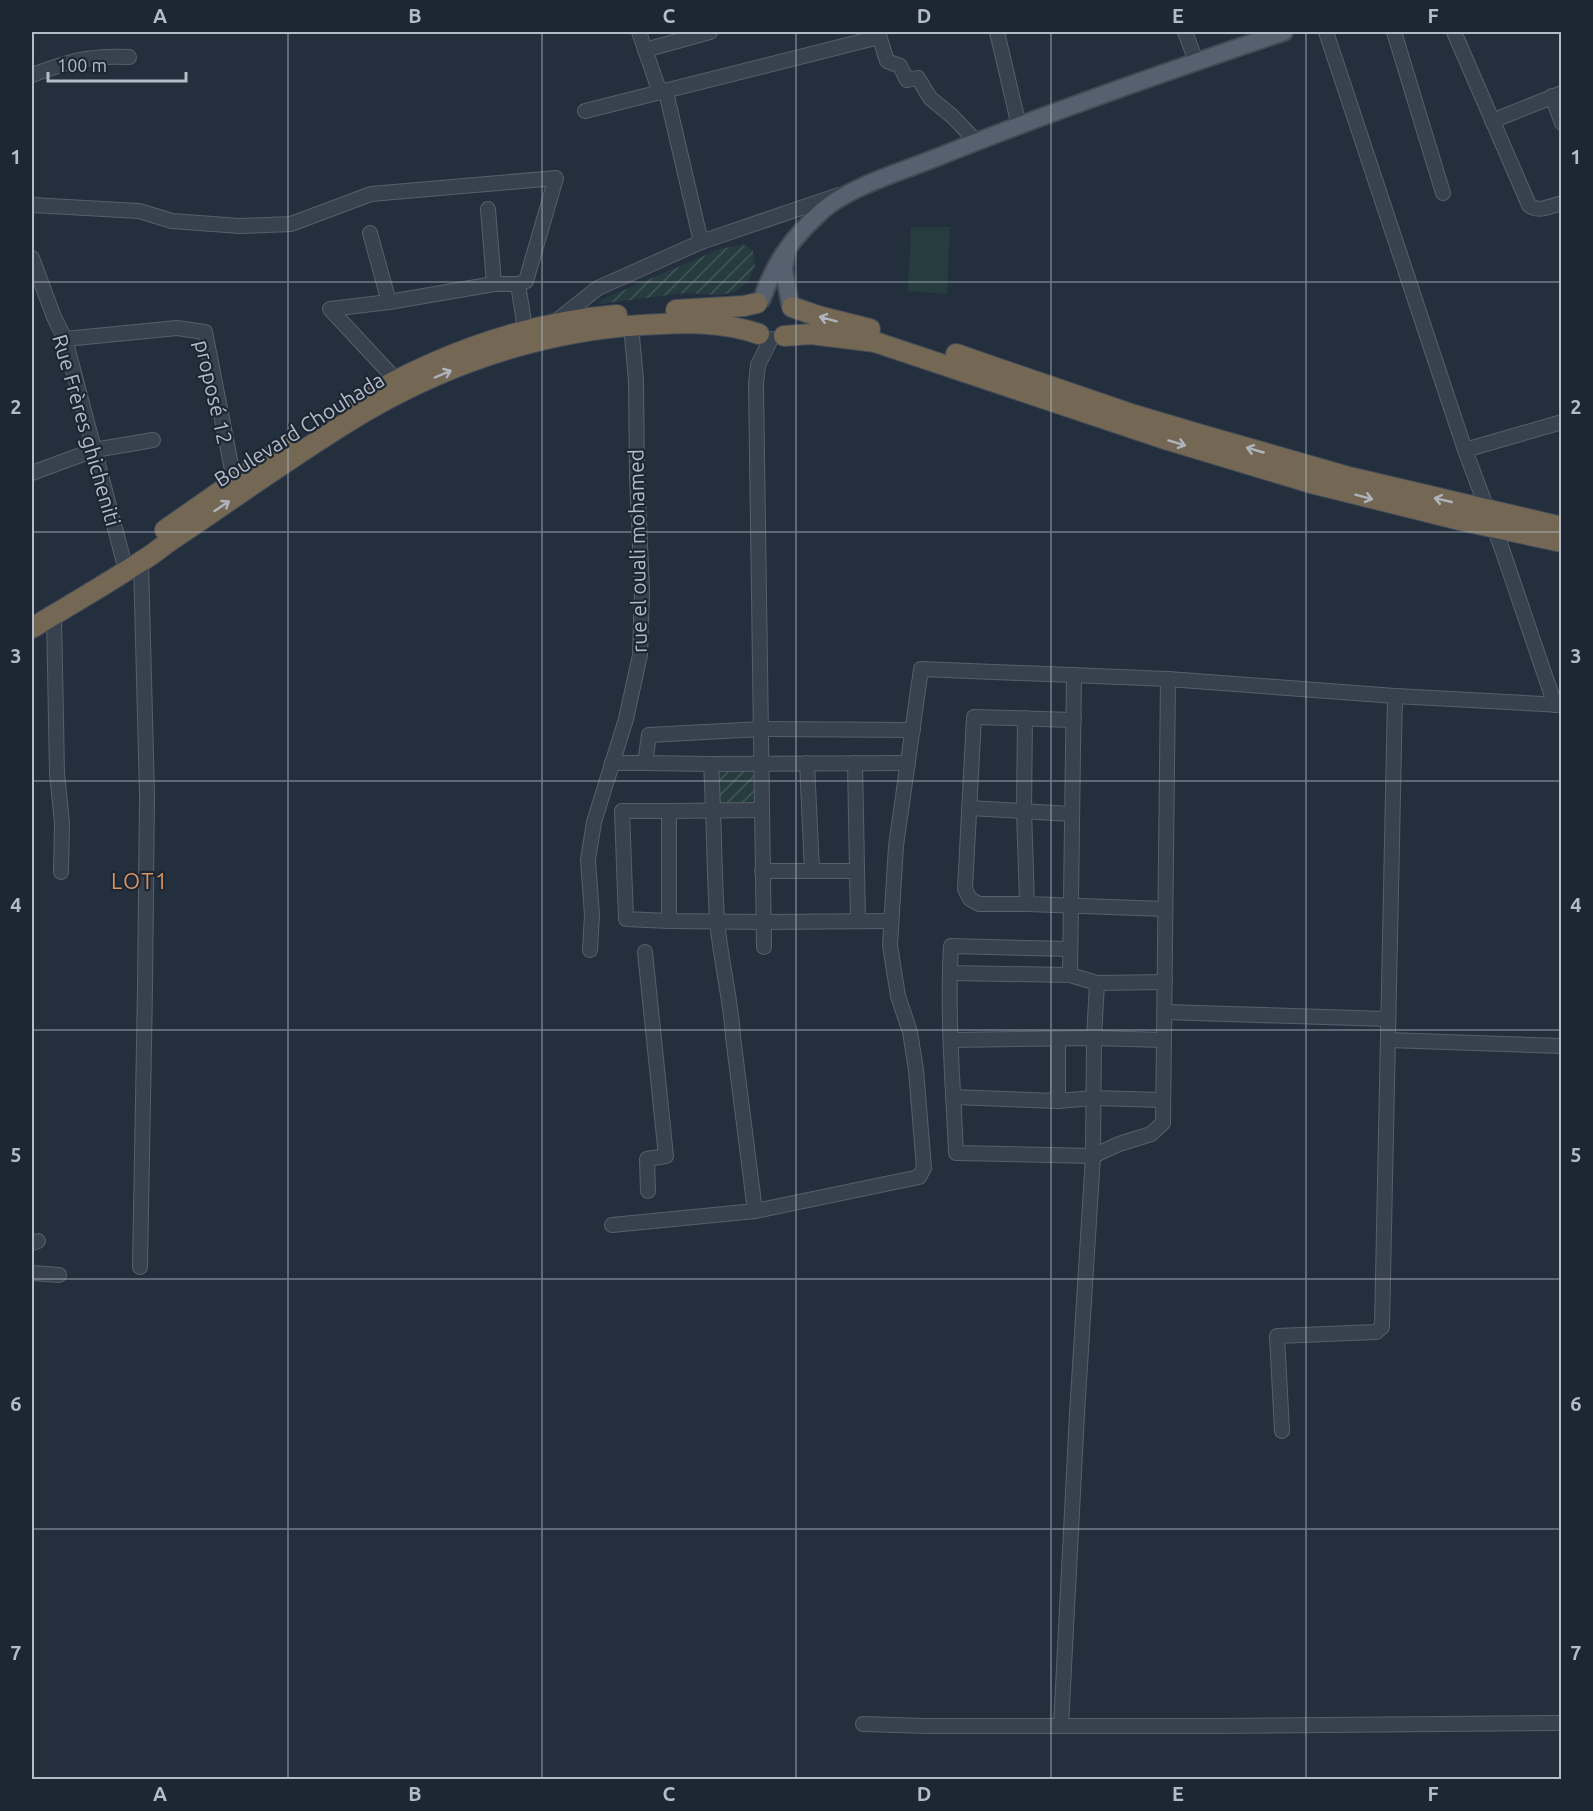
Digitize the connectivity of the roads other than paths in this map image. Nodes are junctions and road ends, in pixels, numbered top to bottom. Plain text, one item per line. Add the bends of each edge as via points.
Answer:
1 (639, 32) edge
2 (710, 32) edge
3 (997, 32) edge
4 (1284, 32) edge
5 (1326, 32) edge
6 (1394, 32) edge
7 (1454, 32) edge
8 (1191, 33) edge
9 (878, 34) edge
10 (645, 50) junction
11 (129, 57) dead end
12 (1196, 61) junction
13 (32, 75) edge
14 (666, 92) junction
15 (1557, 94) edge
16 (585, 111) dead end
17 (1492, 122) junction
18 (1562, 123) edge
19 (1019, 126) junction
20 (977, 142) junction
21 (855, 190) junction
22 (1443, 193) dead end
23 (1562, 203) edge
24 (32, 205) edge
25 (488, 209) dead end
26 (370, 233) dead end
27 (701, 242) junction
28 (787, 247) junction
29 (32, 258) edge
30 (494, 284) junction
31 (518, 284) junction
32 (760, 301) junction
33 (389, 302) junction
34 (791, 305) junction
35 (552, 324) junction
36 (631, 326) junction
37 (525, 329) junction
38 (771, 336) junction
39 (65, 339) junction
40 (396, 380) junction
41 (1562, 422) edge
42 (153, 440) dead end
43 (94, 450) junction
44 (1465, 450) junction
45 (32, 473) edge
46 (234, 480) junction
47 (1486, 510) junction
48 (1562, 527) edge
49 (1494, 528) junction
50 (1562, 542) edge
51 (130, 564) junction
52 (32, 615) edge
53 (54, 615) junction
54 (32, 628) edge
55 (1074, 675) junction
56 (1168, 679) junction
57 (1395, 696) junction
58 (1558, 705) edge
59 (1024, 718) junction
60 (1074, 720) junction
61 (761, 729) junction
62 (913, 730) junction
63 (612, 763) junction
64 (645, 763) junction
65 (760, 763) junction
66 (807, 763) junction
67 (855, 763) junction
68 (908, 763) junction
69 (711, 764) junction
70 (969, 808) junction
71 (761, 810) junction
72 (622, 811) junction
73 (669, 811) junction
74 (714, 811) junction
75 (598, 812) junction
76 (1024, 812) junction
77 (1072, 814) junction
78 (762, 871) junction
79 (812, 871) junction
80 (857, 871) junction
81 (61, 872) dead end
82 (1027, 904) junction
83 (1071, 906) junction
84 (1166, 909) junction
85 (669, 921) junction
86 (717, 921) junction
87 (858, 921) junction
88 (891, 921) junction
89 (763, 922) junction
90 (764, 947) dead end
91 (1070, 949) junction
92 (590, 950) dead end
93 (645, 952) dead end
94 (950, 973) junction
95 (1070, 975) junction
96 (1165, 982) junction
97 (1097, 983) junction
98 (1165, 1012) junction
99 (1387, 1019) junction
100 (1094, 1038) junction
101 (951, 1040) junction
102 (1058, 1040) junction
103 (1164, 1040) junction
104 (1388, 1040) junction
105 (1562, 1046) edge
106 (953, 1097) junction
107 (1093, 1098) junction
108 (1163, 1100) junction
109 (1058, 1101) junction
110 (1093, 1156) junction
111 (648, 1191) dead end
112 (755, 1211) junction
113 (612, 1225) dead end
114 (140, 1267) dead end
115 (32, 1273) edge
116 (59, 1275) dead end
117 (1282, 1431) dead end
118 (1562, 1723) edge
119 (863, 1724) dead end
120 (1061, 1726) junction

1 - 10 street
2 - 10 street
3 - 19 street
4 - 12 main road
5 - 44 street
6 - 22 street
7 - 17 street
8 - 12 street
9 - 14 street
9 - 20 street via 887,61 900,66 908,80 918,78 930,98
10 - 14 street via 658,87
11 - 13 street via 80,58
12 - 19 main road
14 - 16 street
14 - 27 street
15 - 17 street
15 - 18 street
17 - 23 street via 1529,205 1540,209
19 - 20 main road
20 - 21 main road
21 - 27 street
21 - 28 main road via 824,210
24 - 31 street via 139,211 183,222 291,224 371,194 556,178 526,281
25 - 30 street
26 - 33 street
27 - 35 street via 598,288
28 - 32 main road
28 - 34 main road via 784,270
29 - 39 street, Rue Frères ghicheniti
30 - 31 street
30 - 33 street
31 - 37 street
32 - 34 highway via 775,296
32 - 35 highway via 744,306 588,317
32 - 38 highway via 752,315 754,328
33 - 40 street via 330,309
34 - 38 highway via 793,326
47 -> 34 highway via 1349,477 1202,435
35 - 37 highway
36 - 38 highway, Boulevard Chouhada via 698,322
51 -> 36 highway, Boulevard Chouhada via 353,419 405,391 527,343
36 - 63 street, rue el ouali mohamed via 642,589 640,655
37 - 40 highway via 469,347
38 -> 49 highway, Boulevard Chouhada via 811,334 875,342 1167,440 1311,483
38 - 61 street via 758,365 756,384
39 - 43 street, Rue Frères ghicheniti
39 - 46 street, proposé 12 via 177,328 205,332
40 - 46 highway
41 - 44 street
42 - 43 street
43 - 45 street
43 - 51 street, Rue Frères ghicheniti
44 - 47 street
46 - 51 highway
47 - 48 highway
47 - 49 street
49 - 50 highway, Boulevard Chouhada
49 - 58 street
51 - 52 highway
51 - 53 highway, Boulevard Chouhada
51 - 114 street, Rue Frères ghicheniti via 147,795
53 - 54 highway, Boulevard Chouhada
53 - 81 street
55 - 56 street
55 - 60 street
55 - 62 street via 921,669
56 - 57 street
56 - 84 street
57 - 58 street
57 - 99 street
59 - 60 street
59 - 70 street via 974,717
59 - 76 street
60 - 77 street
61 - 62 street
61 - 64 street via 649,735
61 - 65 street
62 - 68 street
63 - 64 street
63 - 75 street, rue el ouali mohamed
64 - 69 street
65 - 66 street
65 - 69 street
65 - 71 street
66 - 67 street
66 - 79 street
67 - 68 street
67 - 80 street
68 - 88 street via 894,864
69 - 74 street
70 - 76 street
70 - 82 street via 965,889 970,899 979,904
71 - 74 street
71 - 78 street
72 - 73 street
72 - 75 street
72 - 85 street via 626,919
73 - 74 street
73 - 85 street
74 - 86 street
75 - 92 street, rue el ouali mohamed via 588,860
76 - 77 street
76 - 82 street
77 - 83 street
78 - 79 street
78 - 89 street
79 - 80 street
80 - 87 street
82 - 83 street
83 - 84 street
83 - 91 street
84 - 96 street
85 - 86 street
86 - 89 street
86 - 112 street
87 - 88 street
87 - 89 street
88 - 112 street via 890,945 898,996 910,1032 916,1070 924,1168 919,1176
89 - 90 street
91 - 94 street via 951,946
91 - 95 street
93 - 111 street via 666,1156 647,1159
94 - 95 street
94 - 101 street
95 - 97 street
96 - 97 street
96 - 98 street
97 - 100 street
98 - 99 street
98 - 103 street
99 - 104 street
100 - 102 street
100 - 103 street
100 - 107 street
101 - 102 street
101 - 106 street
102 - 109 street
103 - 108 street
104 - 105 street
104 - 117 street via 1382,1327 1376,1332 1277,1336
106 - 109 street
106 - 110 street via 956,1153
107 - 108 street
107 - 109 street
107 - 110 street
108 - 110 street via 1163,1123 1151,1134
110 - 120 street
112 - 113 street
115 - 116 street
118 - 120 street
119 - 120 street

